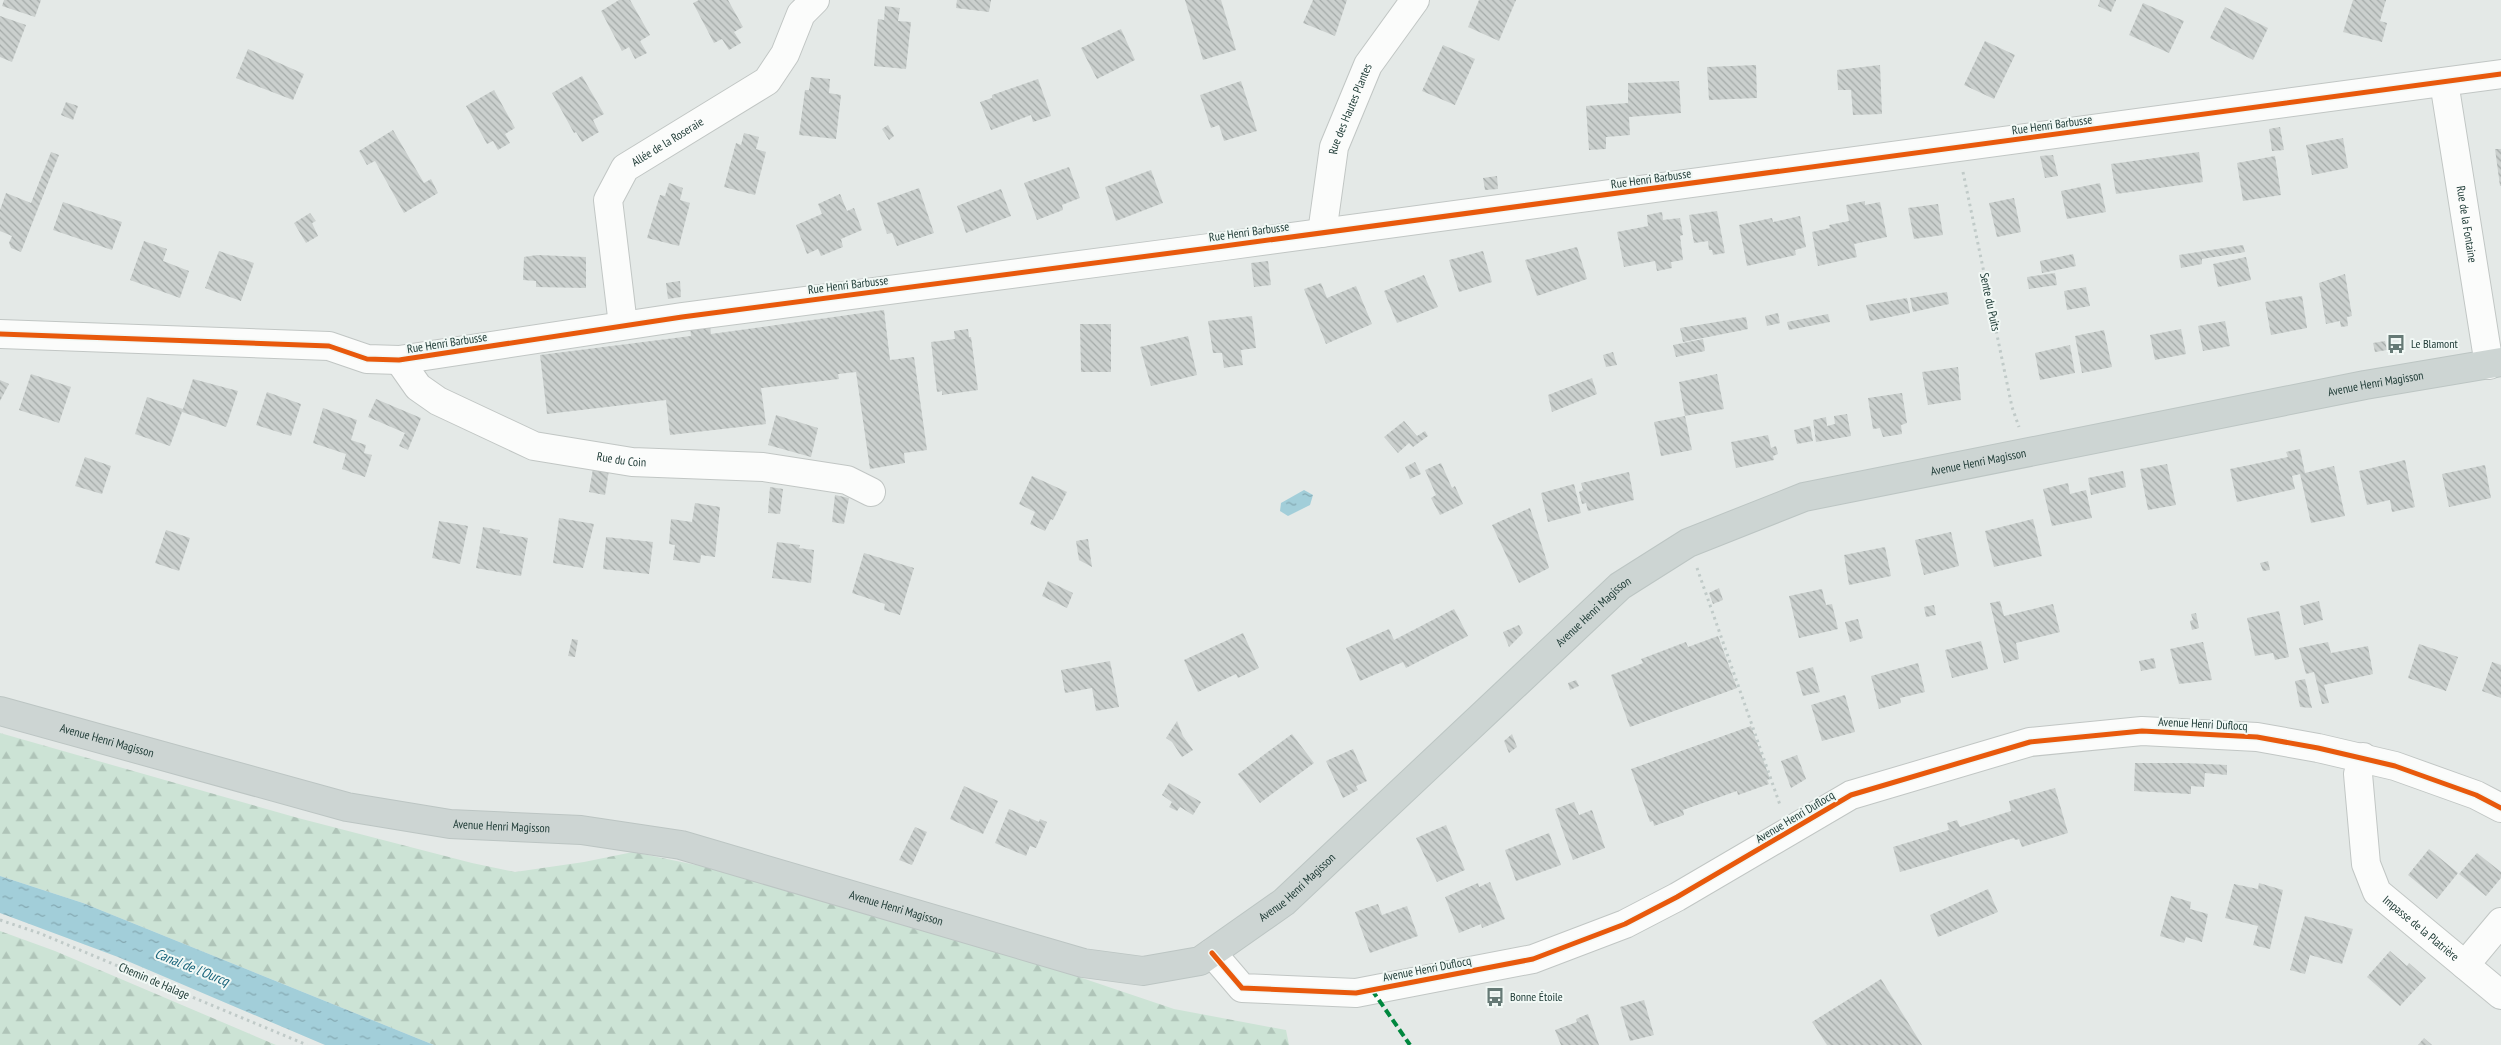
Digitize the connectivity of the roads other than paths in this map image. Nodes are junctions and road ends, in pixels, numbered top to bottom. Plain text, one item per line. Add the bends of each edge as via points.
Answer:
1 (815, 0) edge
2 (1415, 0) edge
3 (2501, 74) edge
4 (2444, 82) junction
5 (1322, 233) junction
6 (623, 325) junction
7 (0, 334) edge
8 (399, 360) junction
9 (2495, 364) edge
10 (871, 492) dead end
11 (0, 711) edge
12 (2362, 757) junction
13 (2501, 808) edge
14 (2501, 922) edge
15 (1212, 952) junction
16 (2465, 965) junction
17 (2501, 995) edge

1 - 6 street, Allée de la Roseraie via 801,14 786,54 767,81 625,168 608,200
2 - 5 street, Rue des Hautes Plantes via 1368,65 1334,147
3 - 4 street, Rue Henri Barbusse
4 - 5 street, Rue Henri Barbusse
4 - 9 street, Rue de la Fontaine
5 - 6 street, Rue Henri Barbusse
6 - 8 street, Rue Henri Barbusse
7 - 8 street, Rue Henri Barbusse via 329,346 367,359
8 - 10 street, Rue du Coin via 418,387 438,400 534,446 632,462 763,467 847,480
9 - 15 main road, Avenue Henri Magisson via 2365,385 1804,497 1688,542 1620,586 1284,902
11 - 15 main road, Avenue Henri Magisson via 347,807 450,824 581,830 681,846 1083,963 1142,971 1200,961
12 - 13 street, Avenue Henri Duflocq via 2440,781
12 - 15 street, Avenue Henri Duflocq via 2257,737 2142,731 2030,742 1852,795 1625,924 1533,959 1356,993 1242,988
12 - 16 street, Impasse de la Platrière via 2358,774 2366,864 2377,892
14 - 16 street
16 - 17 street, Impasse de la Platrière

